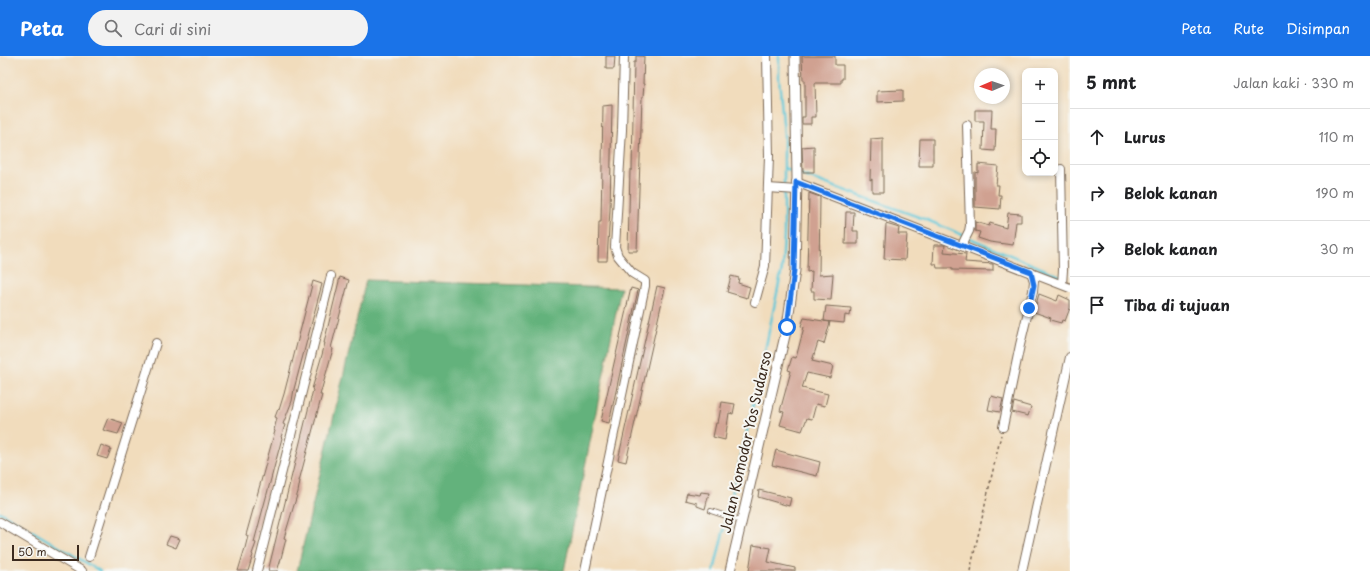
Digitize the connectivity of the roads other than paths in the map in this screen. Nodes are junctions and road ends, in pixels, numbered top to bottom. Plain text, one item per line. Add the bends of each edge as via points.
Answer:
1 (624, 56) edge
2 (767, 56) edge
3 (796, 56) edge
4 (967, 125) dead end
5 (1061, 169) dead end
6 (795, 185) junction
7 (771, 188) junction
8 (964, 243) junction
9 (1031, 272) junction
10 (331, 276) dead end
11 (1062, 283) junction
12 (1070, 288) edge
13 (755, 302) dead end
14 (156, 343) dead end
15 (1070, 357) edge
16 (1003, 427) road end
17 (711, 512) dead end
18 (737, 519) junction
19 (0, 522) edge
20 (89, 558) dead end
21 (82, 571) edge
22 (258, 571) edge
23 (585, 571) edge
24 (730, 571) edge
25 (1022, 571) edge

1 - 23 street via 615,247 618,256 632,273 645,281 645,286
2 - 7 street
3 - 6 street, Jalan Komodor Yos Sudarso
4 - 8 street via 970,226
5 - 11 street
6 - 7 street
6 - 8 street
6 - 18 street, Jalan Komodor Yos Sudarso via 794,270 787,327
7 - 13 street via 765,266
8 - 9 street
9 - 11 street
9 - 16 street via 1034,281 1033,291
10 - 22 street
11 - 12 street
14 - 20 street
15 - 25 street
17 - 18 lane
18 - 24 street, Jalan Komodor Yos Sudarso
19 - 21 street

